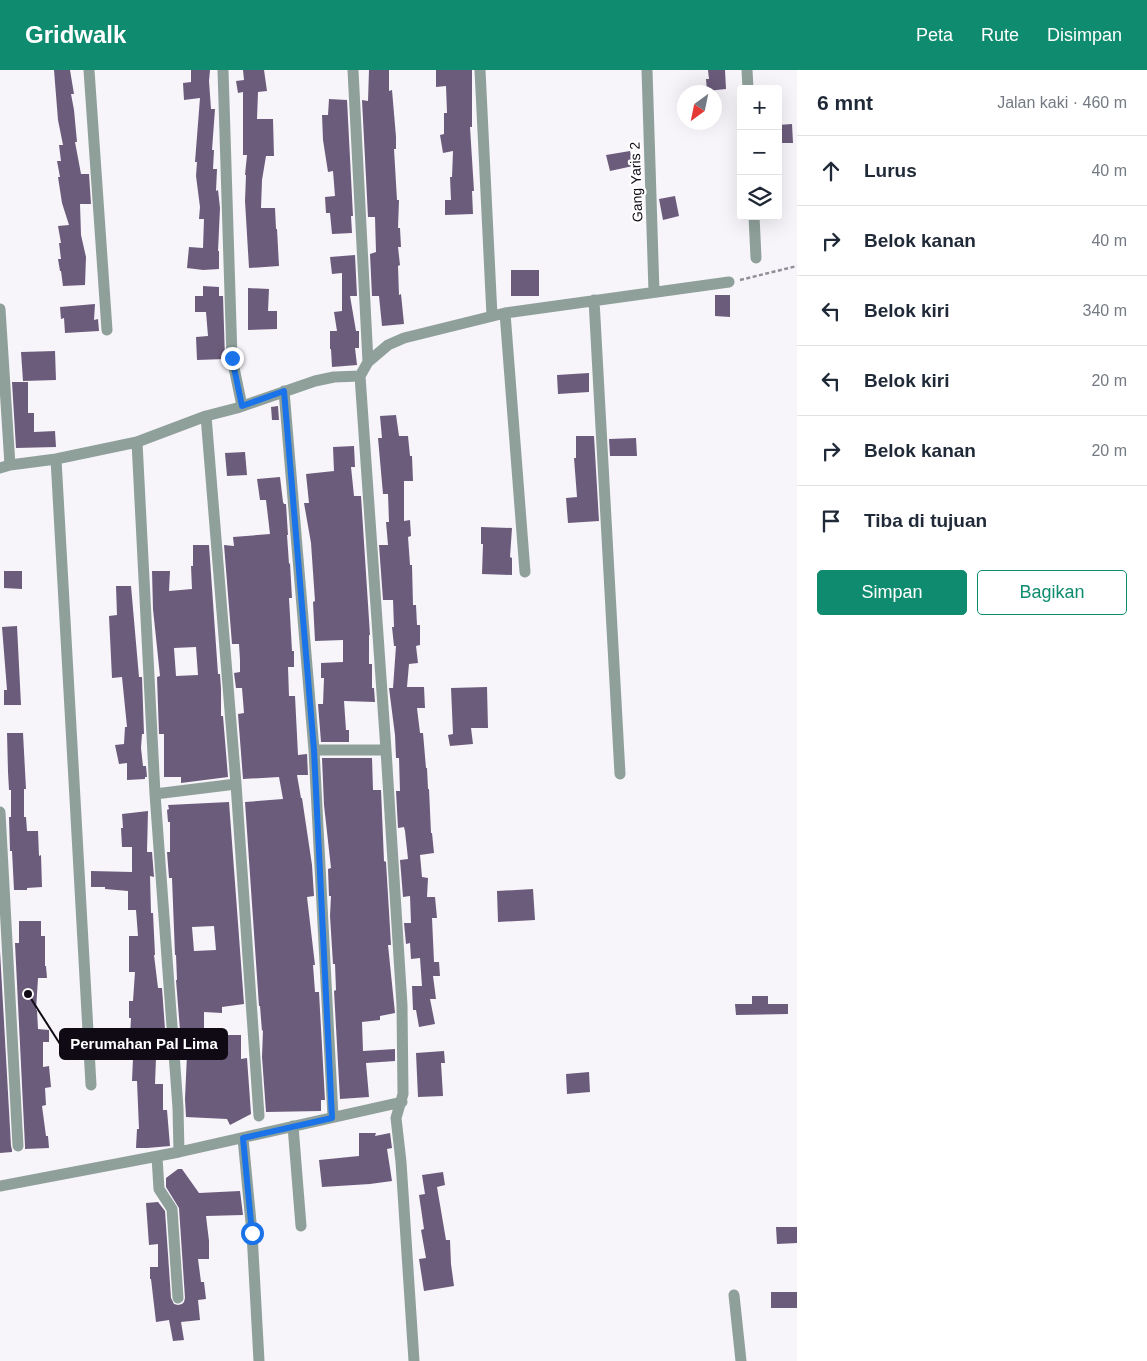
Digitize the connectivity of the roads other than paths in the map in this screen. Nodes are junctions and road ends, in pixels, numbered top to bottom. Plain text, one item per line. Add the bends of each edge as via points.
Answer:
1 (89, 70) edge
2 (223, 70) edge
3 (353, 70) edge
4 (480, 70) edge
5 (647, 70) edge
6 (747, 70) edge
7 (748, 85) edge
8 (754, 220) edge
9 (756, 258) dead end
10 (729, 282) road end
11 (654, 292) junction
12 (594, 300) junction
13 (0, 309) edge
14 (505, 313) junction
15 (492, 316) junction
16 (107, 330) dead end
17 (368, 362) junction
18 (360, 376) junction
19 (284, 391) junction
20 (242, 406) junction
21 (206, 416) junction
22 (137, 442) junction
23 (56, 459) junction
24 (5, 467) edge
25 (526, 572) dead end
26 (314, 750) junction
27 (386, 750) junction
28 (620, 774) dead end
29 (236, 784) junction
30 (156, 794) junction
31 (0, 812) edge
32 (91, 1085) dead end
33 (402, 1102) junction
34 (259, 1116) dead end
35 (332, 1118) junction
36 (293, 1126) junction
37 (243, 1138) junction
38 (18, 1146) dead end
39 (179, 1152) junction
40 (157, 1156) junction
41 (0, 1186) edge
42 (301, 1226) dead end
43 (734, 1295) dead end
44 (178, 1298) dead end
45 (259, 1361) edge
46 (414, 1361) edge
47 (741, 1361) edge

1 - 16 street
2 - 20 street via 232,358
3 - 17 street
4 - 15 street
5 - 11 street, Gang Yaris 2
6 - 7 street
8 - 9 street
10 - 11 street
11 - 12 street
12 - 14 street
12 - 28 street
13 - 24 street
14 - 15 street
14 - 25 street
15 - 17 street via 404,338 388,345
17 - 18 street
18 - 19 street via 334,377
18 - 27 street
19 - 20 street
19 - 26 street
20 - 21 street
21 - 22 street
21 - 29 street
22 - 23 street
22 - 30 street
23 - 24 street
23 - 32 street
26 - 27 street
26 - 35 street
27 - 33 street via 402,1005
29 - 30 street
29 - 34 street
30 - 39 street
31 - 38 street
33 - 35 street
33 - 46 street via 396,1118
35 - 36 street
36 - 37 street
36 - 42 street
37 - 39 street
37 - 45 street
39 - 40 street
40 - 41 street
40 - 44 street via 160,1189 172,1209
43 - 47 street

